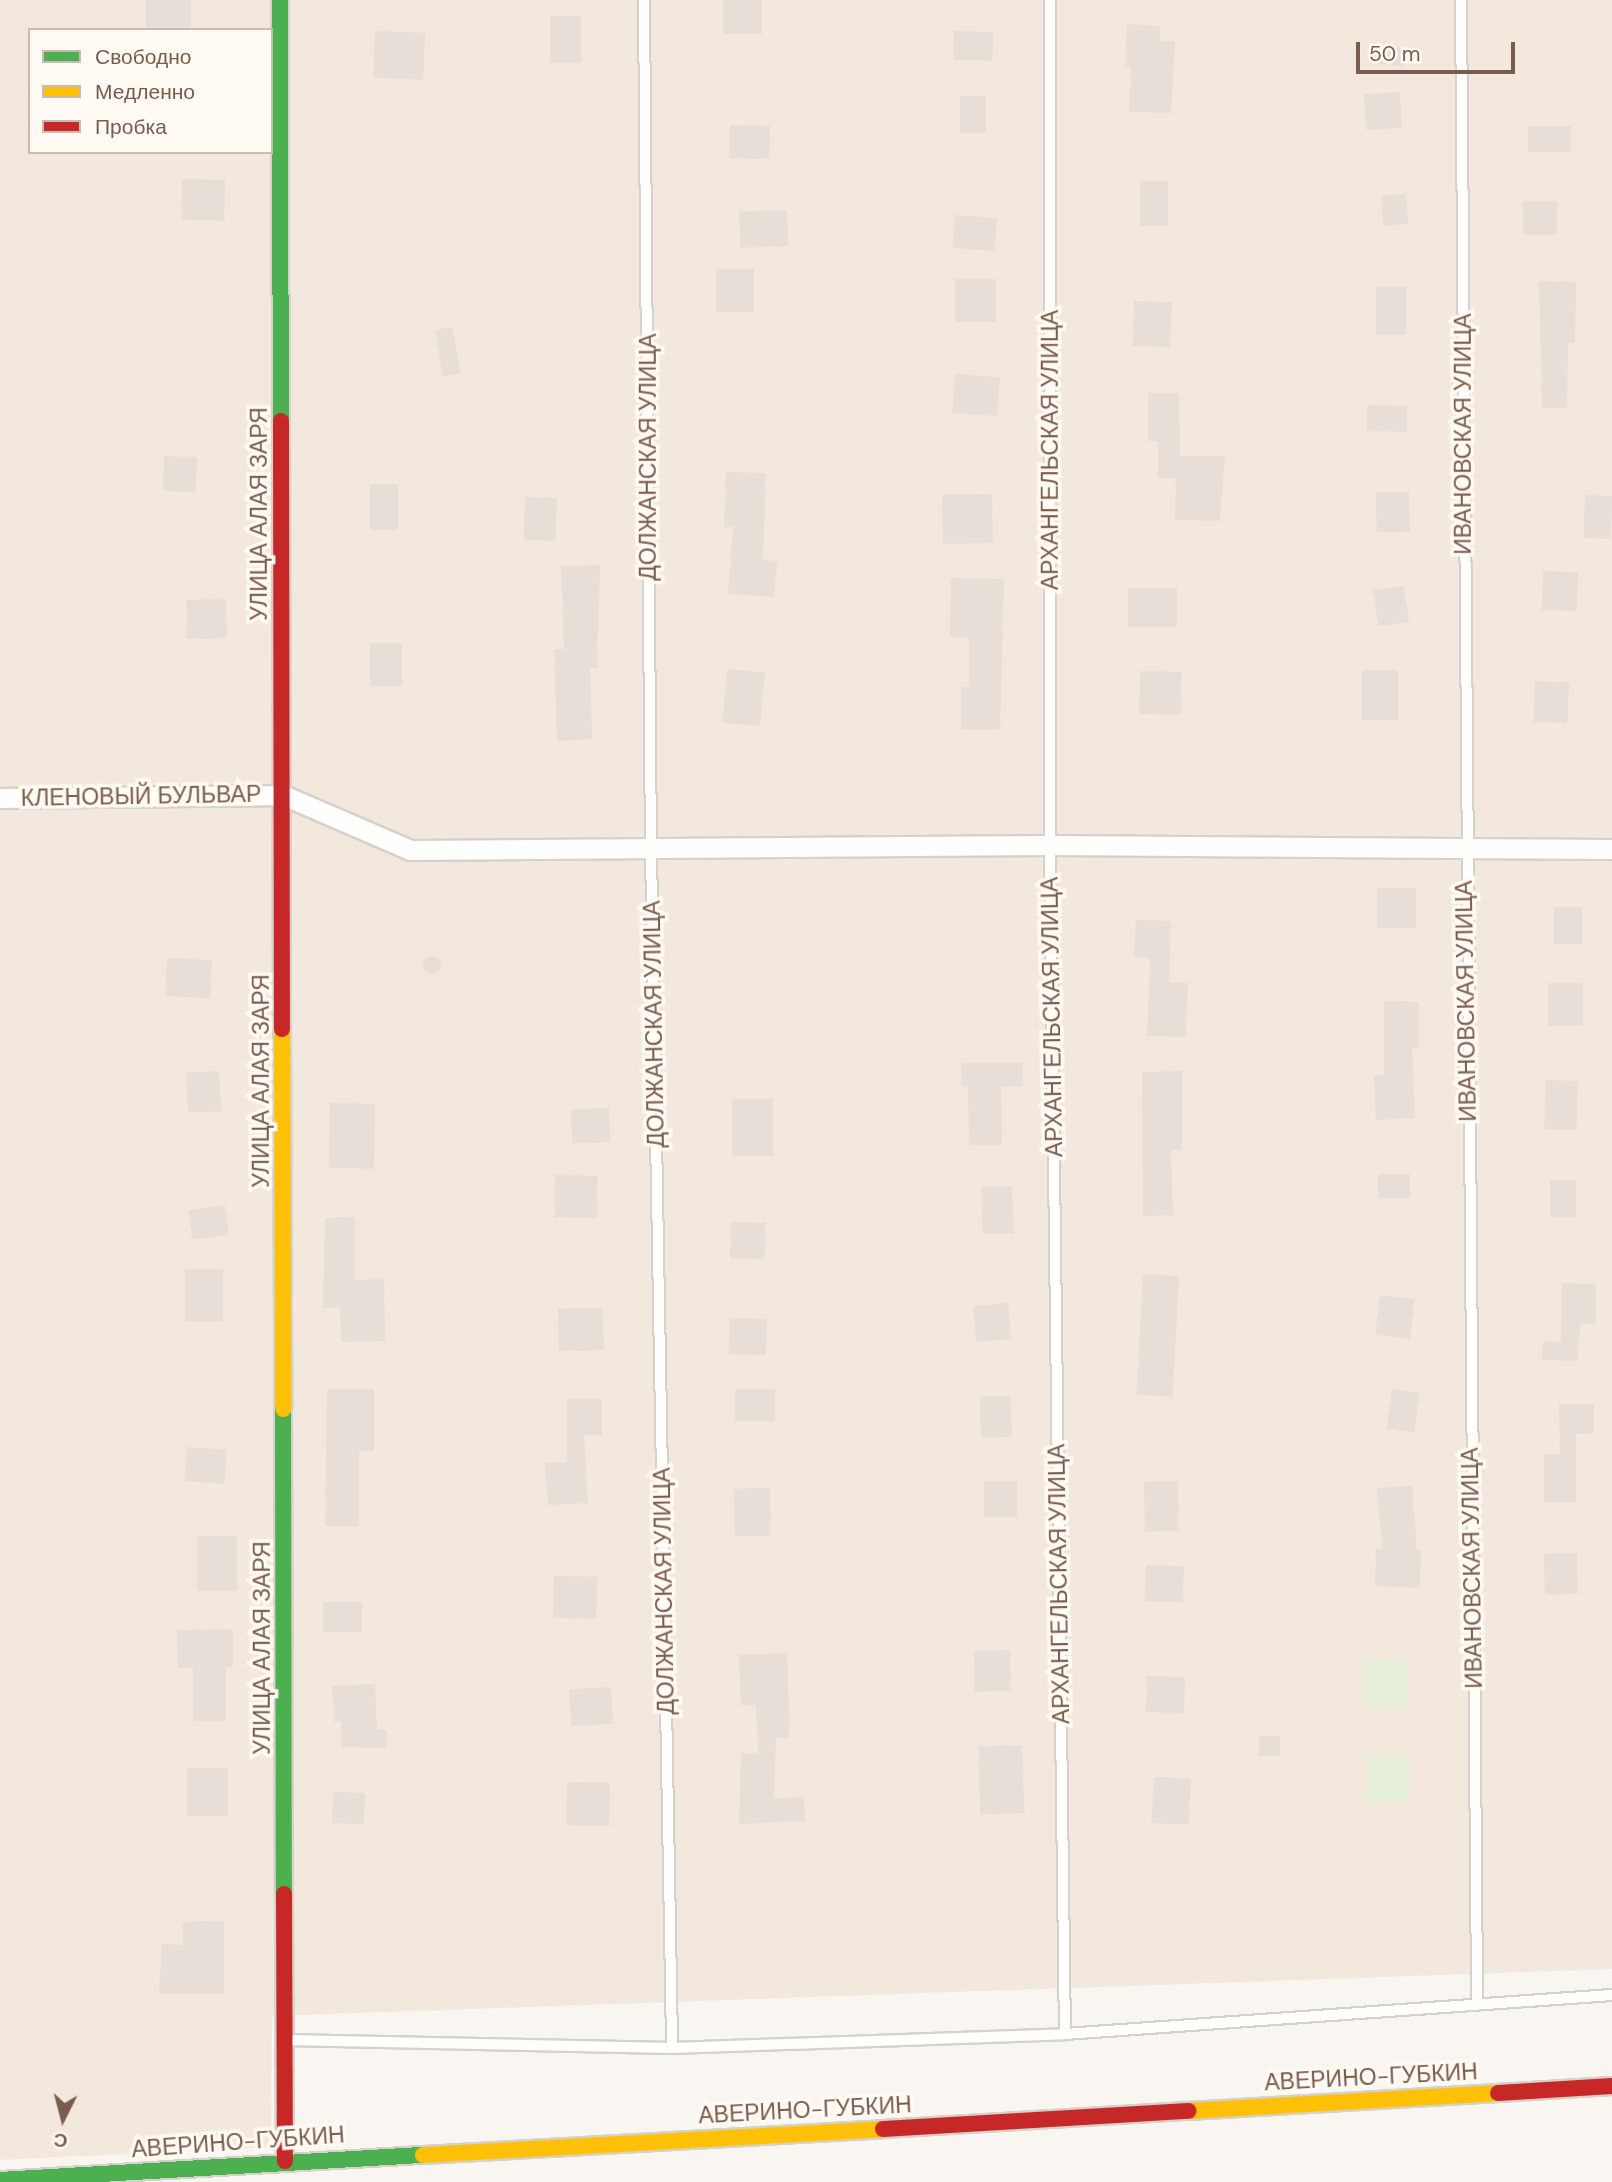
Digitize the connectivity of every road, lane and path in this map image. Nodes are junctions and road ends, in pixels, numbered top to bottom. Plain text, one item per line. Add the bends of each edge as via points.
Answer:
1 (280, 0) edge
2 (644, 0) edge
3 (1050, 0) edge
4 (1461, 0) edge
5 (283, 795) junction
6 (0, 797) edge
7 (1050, 845) junction
8 (1464, 845) junction
9 (1612, 849) edge
10 (651, 851) junction
11 (1612, 1996) edge
12 (1477, 2003) junction
13 (1065, 2034) junction
14 (285, 2040) junction
15 (672, 2048) junction
16 (1612, 2086) edge
17 (285, 2161) junction
18 (0, 2180) edge

1 - 5 street, УЛИЦА АЛАЯ ЗАРЯ
2 - 10 lane, ДОЛЖАНСКАЯ УЛИЦА
3 - 7 lane, АРХАНГЕЛЬСКАЯ УЛИЦА
4 - 8 lane, ИВАНОВСКАЯ УЛИЦА
5 - 6 street, КЛЕНОВЫЙ БУЛЬВАР
5 - 10 street via 410,850
5 - 14 street, УЛИЦА АЛАЯ ЗАРЯ
7 - 8 street
7 - 10 street
7 - 13 lane, АРХАНГЕЛЬСКАЯ УЛИЦА
8 - 9 street
8 - 12 lane, ИВАНОВСКАЯ УЛИЦА
10 - 15 lane, ДОЛЖАНСКАЯ УЛИЦА
11 - 12 lane
12 - 13 lane
13 - 15 lane
14 - 15 lane
14 - 17 street, УЛИЦА АЛАЯ ЗАРЯ
16 - 17 street, АВЕРИНО-ГУБКИН
17 - 18 street, АВЕРИНО-ГУБКИН

